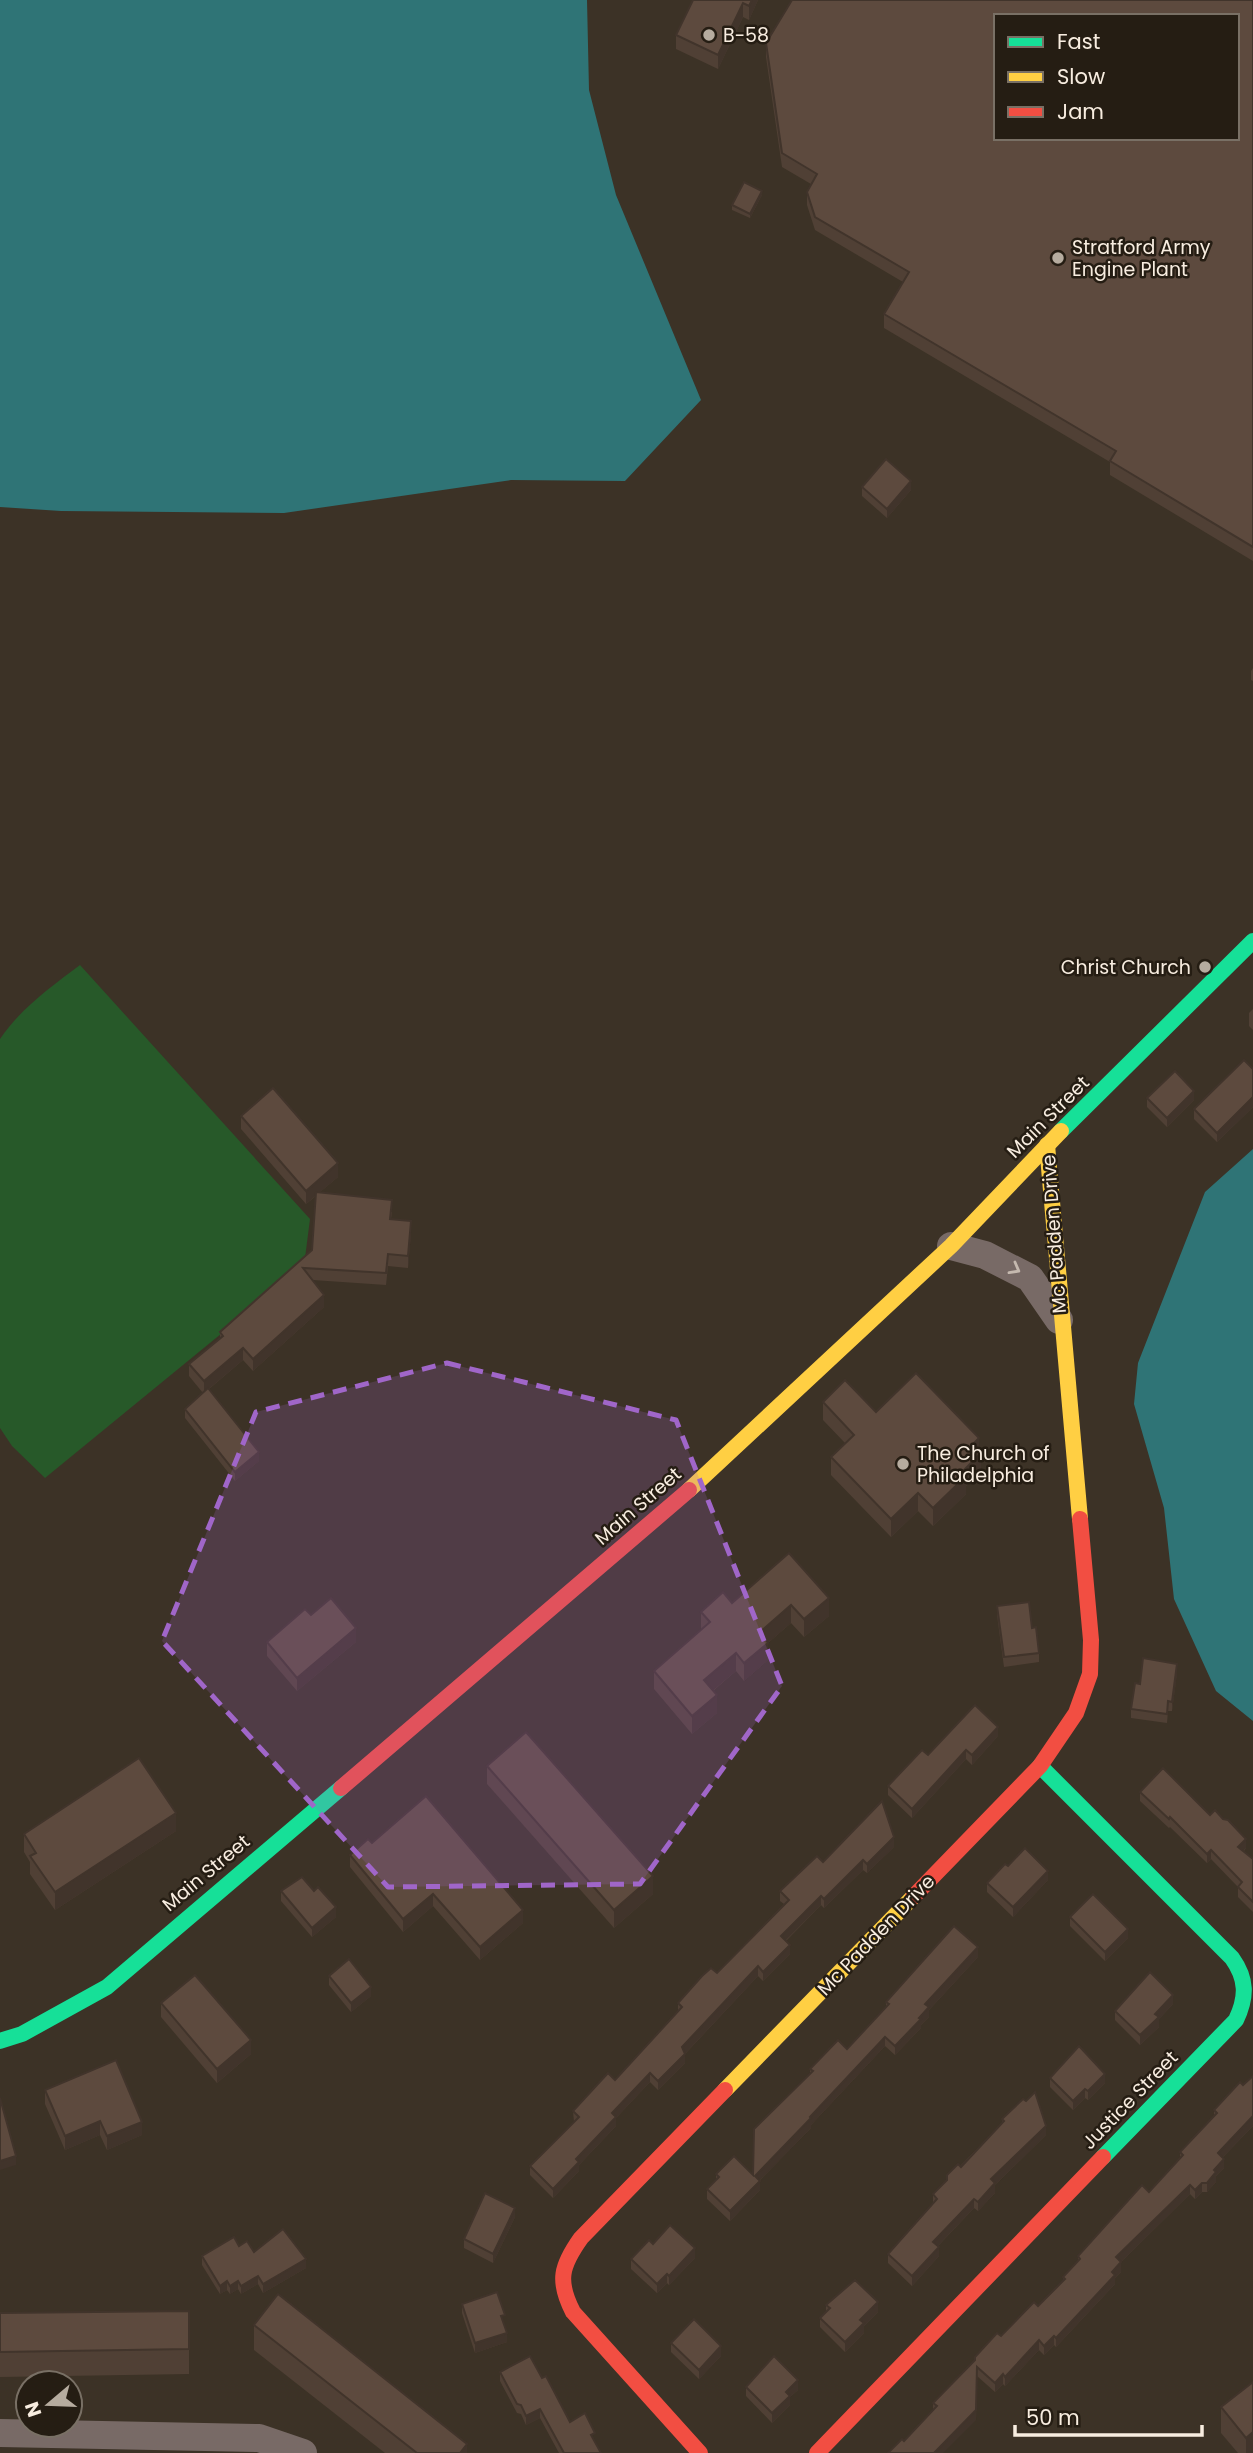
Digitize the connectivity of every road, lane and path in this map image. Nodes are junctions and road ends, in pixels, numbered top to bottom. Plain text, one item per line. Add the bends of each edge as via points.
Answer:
1 (1253, 941) edge
2 (1047, 1145) junction
3 (951, 1246) junction
4 (1061, 1323) junction
5 (1040, 1766) junction
6 (0, 2042) edge
7 (0, 2433) edge
8 (303, 2453) edge
9 (699, 2453) edge
10 (817, 2453) edge

1 - 2 street, Main Street
2 - 3 street, Main Street
2 - 4 street, Mc Padden Drive
3 -> 4 street, Mc Padden Drive via 985,1255 1030,1278
3 - 6 street, Main Street via 720,1463 107,1987
4 - 5 street, Mc Padden Drive via 1091,1640 1090,1674 1076,1713
5 - 9 street, Mc Padden Drive via 581,2238 567,2259 562,2270 563,2292 573,2312
5 - 10 street, Justice Street via 1232,1958 1247,1996 1236,2020
7 - 8 street via 258,2438

